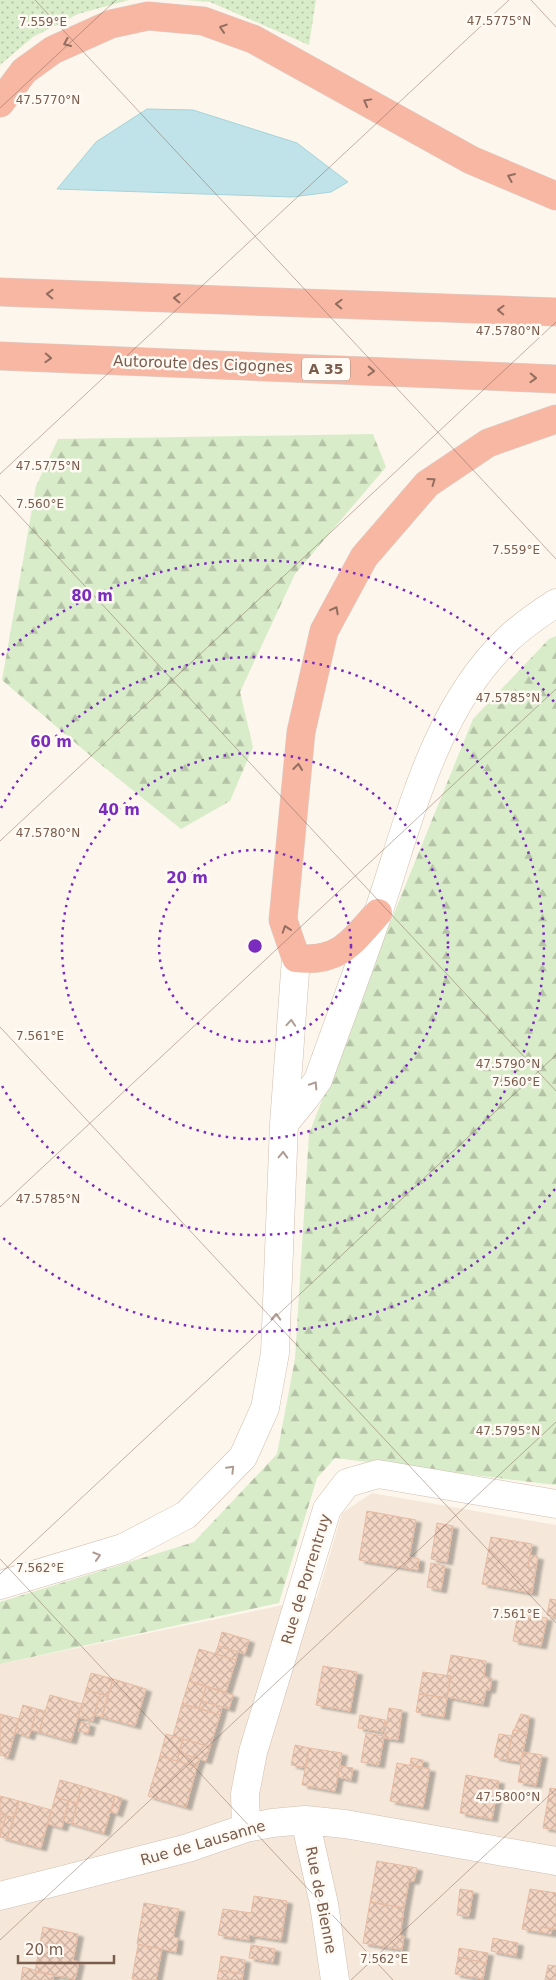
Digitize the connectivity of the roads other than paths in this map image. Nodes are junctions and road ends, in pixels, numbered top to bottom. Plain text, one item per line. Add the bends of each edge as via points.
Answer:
1 (0, 103) edge
2 (556, 196) edge
3 (0, 292) edge
4 (556, 312) edge
5 (0, 356) edge
6 (556, 379) edge
7 (556, 420) edge
8 (556, 603) edge
9 (378, 913) junction
10 (296, 958) junction
11 (284, 1124) junction
12 (556, 1504) edge
13 (0, 1585) edge
14 (305, 1820) junction
15 (246, 1828) junction
16 (556, 1861) edge
17 (0, 1896) edge
18 (335, 1980) edge

2 -> 1 highway via 471,160 253,39 203,21 148,16 111,24 53,50 24,72
4 -> 3 highway
5 -> 6 highway, Autoroute des Cigognes / A 35
10 -> 7 highway via 283,920 301,732 324,631 364,558 427,484 488,443
8 - 9 street via 507,640 484,665 455,710 411,810
9 - 10 highway via 354,940 336,954 313,960
11 -> 9 street via 318,1080
11 -> 10 street
13 -> 11 street via 123,1548 186,1515 243,1457 265,1408 275,1353
12 - 15 street, Rue de Porrentruy via 378,1474 347,1483 327,1509 256,1742 245,1794
14 - 15 street, Rue de Lausanne
14 - 16 street, Rue de Lausanne via 346,1824
14 - 18 street, Rue de Bienne via 324,1904
15 - 17 street, Rue de Lausanne via 188,1848

